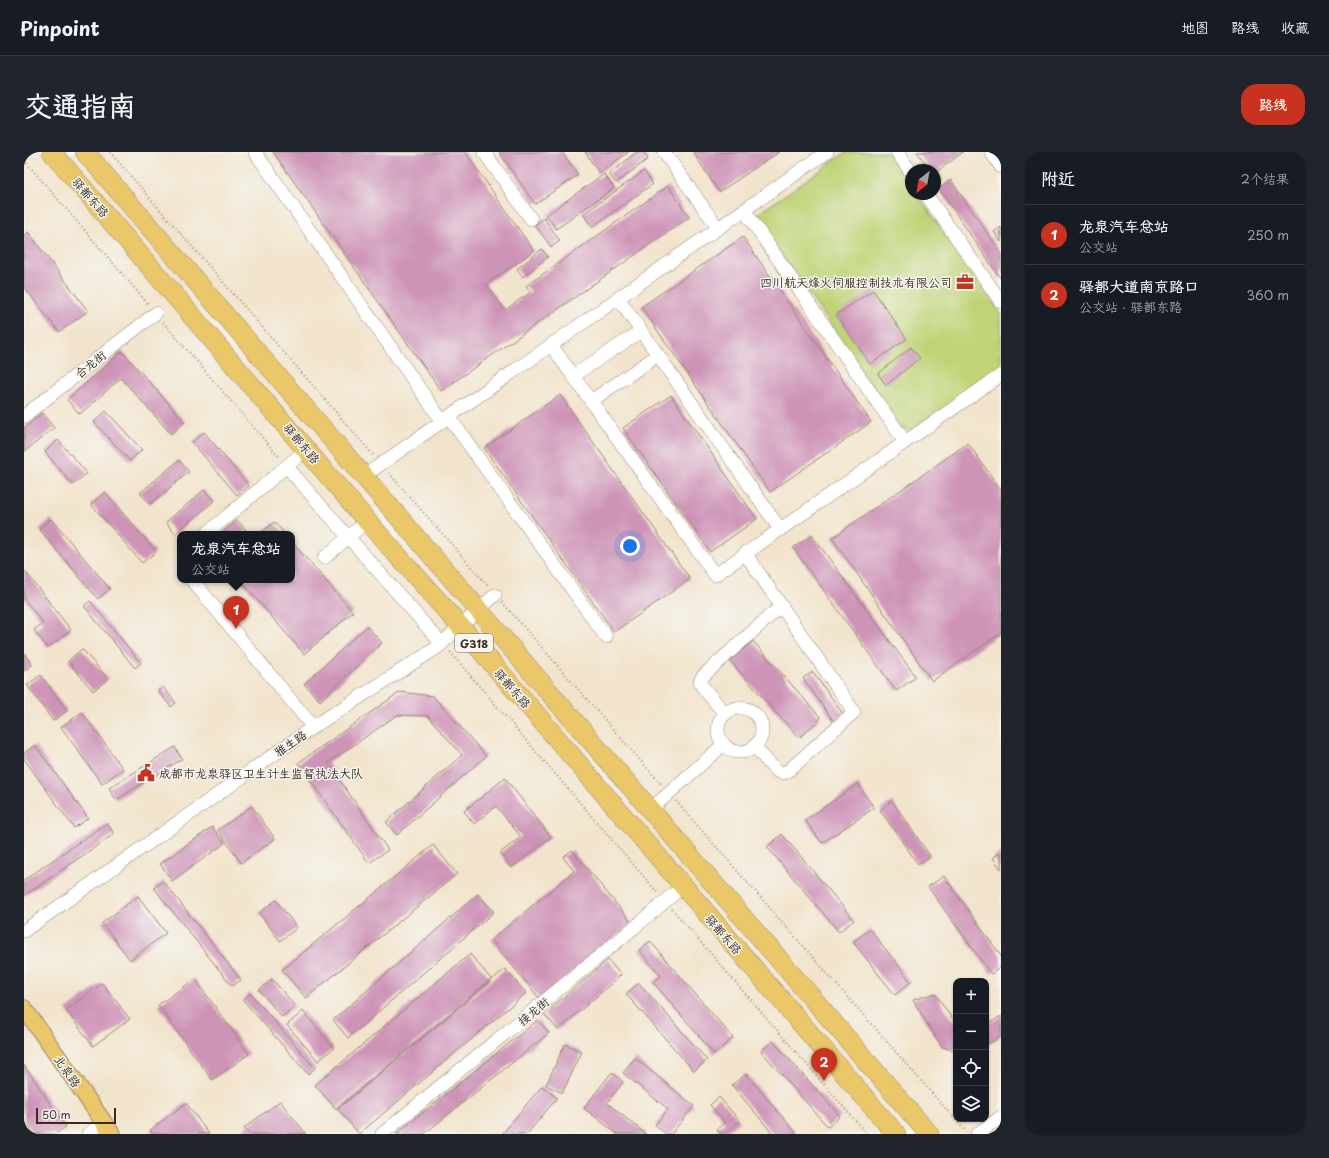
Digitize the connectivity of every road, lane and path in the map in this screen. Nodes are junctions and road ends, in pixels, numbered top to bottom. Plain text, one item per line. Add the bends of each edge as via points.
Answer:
1 (85, 152) edge
2 (110, 152) edge
3 (256, 152) edge
4 (484, 152) edge
5 (664, 152) edge
6 (827, 152) edge
7 (897, 152) edge
8 (991, 152) edge
9 (50, 154) edge
10 (905, 164) edge
11 (1001, 167) edge
12 (930, 200) edge
13 (744, 210) junction
14 (531, 219) dead end
15 (718, 228) junction
16 (618, 298) junction
17 (1001, 302) edge
18 (156, 313) dead end
19 (641, 330) junction
20 (551, 345) junction
21 (658, 355) junction
22 (573, 376) junction
23 (999, 380) edge
24 (591, 401) junction
25 (24, 416) edge
26 (446, 419) junction
27 (905, 442) junction
28 (307, 449) junction
29 (381, 464) junction
30 (287, 466) junction
31 (364, 476) junction
32 (367, 521) junction
33 (780, 529) junction
34 (210, 531) edge
35 (349, 537) junction
36 (745, 553) junction
37 (324, 558) dead end
38 (194, 583) edge
39 (495, 595) junction
40 (781, 606) junction
41 (479, 611) junction
42 (461, 627) junction
43 (606, 637) dead end
44 (442, 644) junction
45 (725, 714) junction
46 (313, 727) junction
47 (724, 744) junction
48 (754, 746) junction
49 (669, 793) junction
50 (650, 810) junction
51 (683, 886) junction
52 (665, 901) junction
53 (24, 931) edge
54 (24, 1008) edge
55 (24, 1024) edge
56 (1001, 1118) edge
57 (94, 1132) edge
58 (112, 1134) edge
59 (382, 1134) edge
60 (867, 1134) edge
61 (896, 1134) edge
62 (929, 1134) edge
63 (968, 1134) edge
64 (977, 1134) edge

1 - 31 highway, 驿都东路 / G318
2 - 29 path
3 - 26 street
4 - 14 street
5 - 15 street
6 - 13 street
7 - 10 street
8 - 11 street
9 - 28 highway, 驿都东路 / G318
12 - 17 street
13 - 15 street
13 - 27 street
15 - 16 street
16 - 19 street
16 - 20 street
18 - 25 street, 合龙街
19 - 21 street
19 - 22 street
20 - 22 street
20 - 26 street
21 - 24 street
21 - 33 street
22 - 24 street
23 - 27 street
24 - 36 street via 715,575
26 - 29 street
26 - 43 street
27 - 33 street
28 - 30 street
28 - 32 highway, 驿都东路 / G318
29 - 31 street
29 - 39 path
30 - 34 street
30 - 35 street
31 - 41 highway, 驿都东路 / G318
32 - 35 street
32 - 42 highway, 驿都东路 / G318
33 - 36 street
35 - 37 street
35 - 44 street
36 - 40 street
38 - 46 street
39 - 41 street, 雅生路
39 - 49 path
40 - 45 street via 703,676 700,682 702,686
40 - 48 street via 854,712 783,773 775,770
41 - 42 street, 雅生路
41 - 50 highway, 驿都东路 / G318
42 - 44 street, 雅生路
42 - 51 highway, 驿都东路 / G318
44 - 46 street, 雅生路
44 - 52 path
45 - 47 street via 719,727
45 - 48 street via 738,708 746,709 757,716 762,730 758,743
46 - 53 street, 雅生路
47 - 48 street via 739,752
47 - 49 street
49 - 50 street
49 - 63 path
50 - 62 highway, 驿都东路 / G318
51 - 52 street, 接龙街
51 - 61 highway, 驿都东路 / G318
52 - 59 street, 接龙街
52 - 60 path
54 - 58 main road, 北泉路
55 - 57 main road, 北泉路
56 - 64 street

